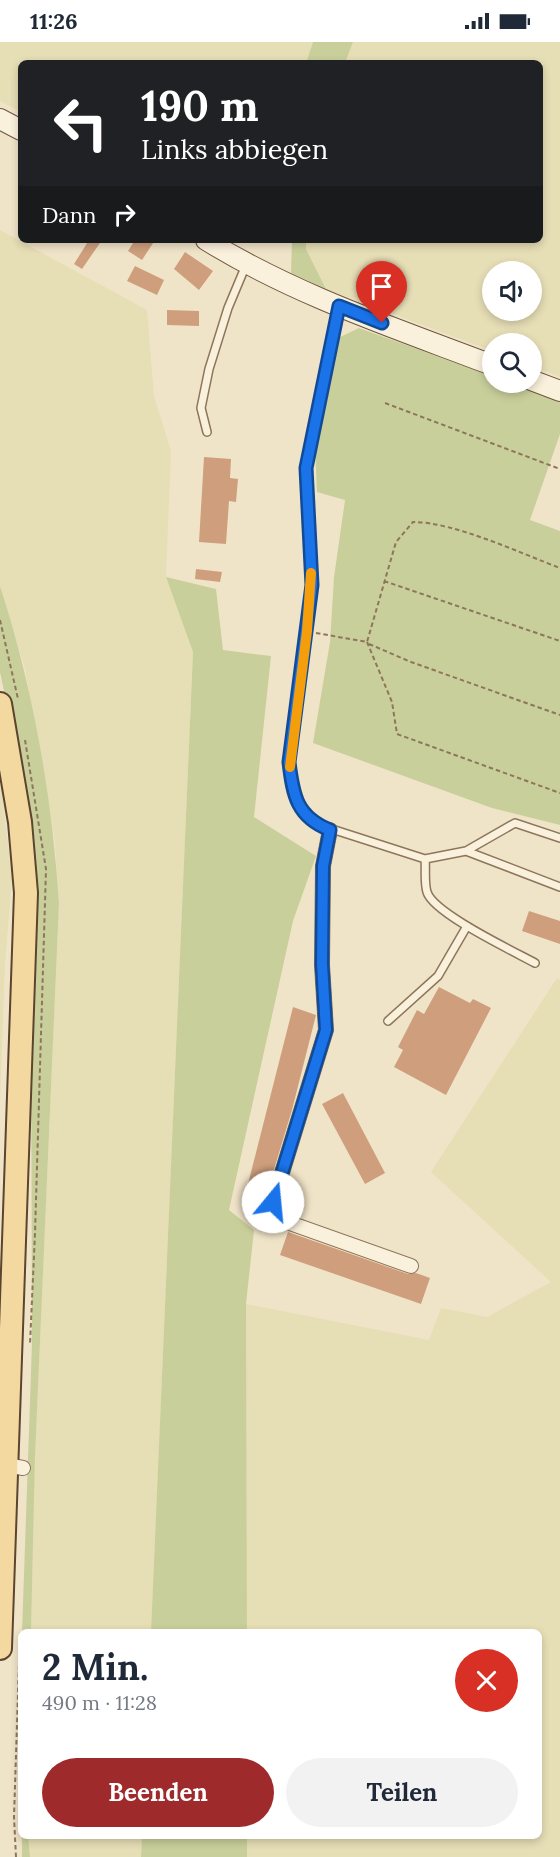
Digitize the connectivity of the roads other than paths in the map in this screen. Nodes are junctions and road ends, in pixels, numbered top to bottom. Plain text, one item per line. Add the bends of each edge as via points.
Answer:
1 (0, 119) edge
2 (18, 128) edge
3 (211, 243) edge
4 (246, 265) junction
5 (339, 306) junction
6 (482, 361) edge
7 (542, 385) edge
8 (560, 392) edge
9 (207, 432) dead end
10 (0, 704) edge
11 (330, 830) junction
12 (560, 838) edge
13 (466, 851) junction
14 (425, 859) junction
15 (560, 887) edge
16 (467, 926) junction
17 (535, 963) dead end
18 (388, 1021) dead end
19 (411, 1266) dead end
20 (9, 1465) edge
21 (0, 1648) edge

1 - 2 main road
3 - 4 main road
4 - 5 main road
4 - 9 lane via 209,369 201,408
5 - 6 main road
5 - 11 lane via 306,468 312,585 290,772 292,790 302,811 313,823
7 - 8 main road
10 - 20 main road via 20,822 26,893
11 - 14 lane
11 - 19 street via 323,866 326,1030 273,1202 277,1214 288,1222
12 - 13 lane via 515,823
13 - 14 lane
13 - 15 lane
14 - 16 lane via 427,892 434,904
16 - 17 lane
16 - 18 lane via 438,976
20 - 21 main road

